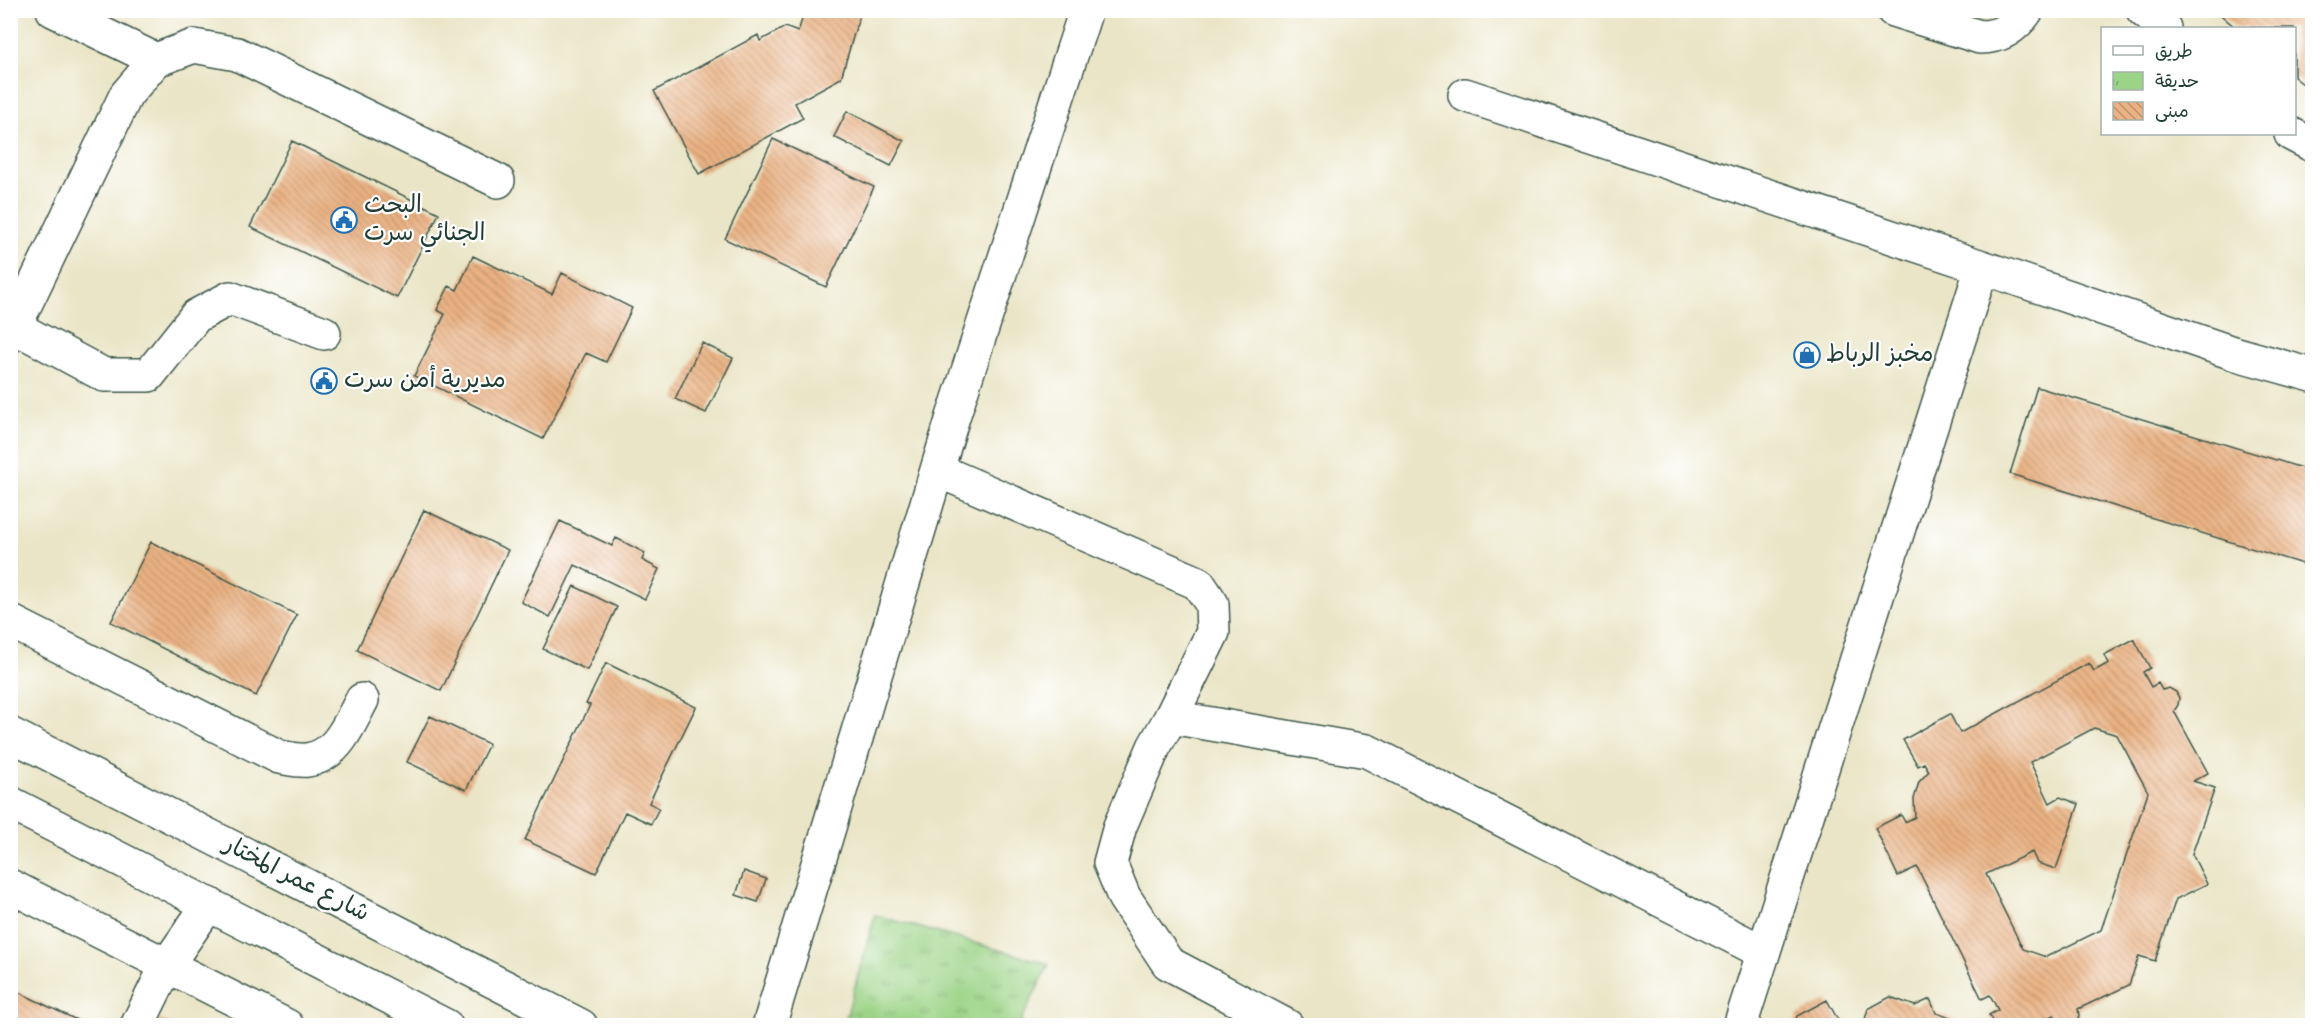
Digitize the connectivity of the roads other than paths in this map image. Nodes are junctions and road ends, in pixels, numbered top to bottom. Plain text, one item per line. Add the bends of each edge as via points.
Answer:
1 (53, 10) edge
2 (1086, 10) edge
3 (1893, 10) edge
4 (2027, 10) edge
5 (2143, 10) edge
6 (2163, 27) edge
7 (156, 60) junction
8 (1465, 95) dead end
9 (2293, 135) edge
10 (2313, 145) edge
11 (498, 181) dead end
12 (1982, 267) junction
13 (13, 332) edge
14 (324, 333) dead end
15 (2313, 375) edge
16 (937, 470) junction
17 (10, 621) edge
18 (362, 700) dead end
19 (1170, 717) junction
20 (10, 734) edge
21 (10, 803) edge
22 (10, 885) edge
23 (209, 904) junction
24 (1763, 952) junction
25 (167, 965) junction
26 (137, 1026) edge
27 (287, 1026) edge
28 (446, 1026) edge
29 (581, 1026) edge
30 (770, 1026) edge
31 (1287, 1026) edge
32 (1740, 1026) edge

1 - 7 street
2 - 16 street
3 - 4 street via 1980,37 2006,32
5 - 6 street
7 - 11 street via 194,46 237,54
7 - 13 street via 126,95
8 - 12 street
9 - 10 street
12 - 15 street via 2233,353
12 - 24 street
13 - 14 street via 104,375 149,375 196,316 230,298
16 - 19 street via 1198,583 1212,604 1213,632
16 - 30 street
17 - 18 street via 279,758 306,760 328,754
19 - 24 street via 1367,751
19 - 31 street via 1120,826 1110,863 1124,897 1168,963
20 - 29 street, شارع عمر المختار
21 - 23 street
22 - 25 street
23 - 25 street
23 - 28 street
24 - 32 street
25 - 26 street
25 - 27 street

